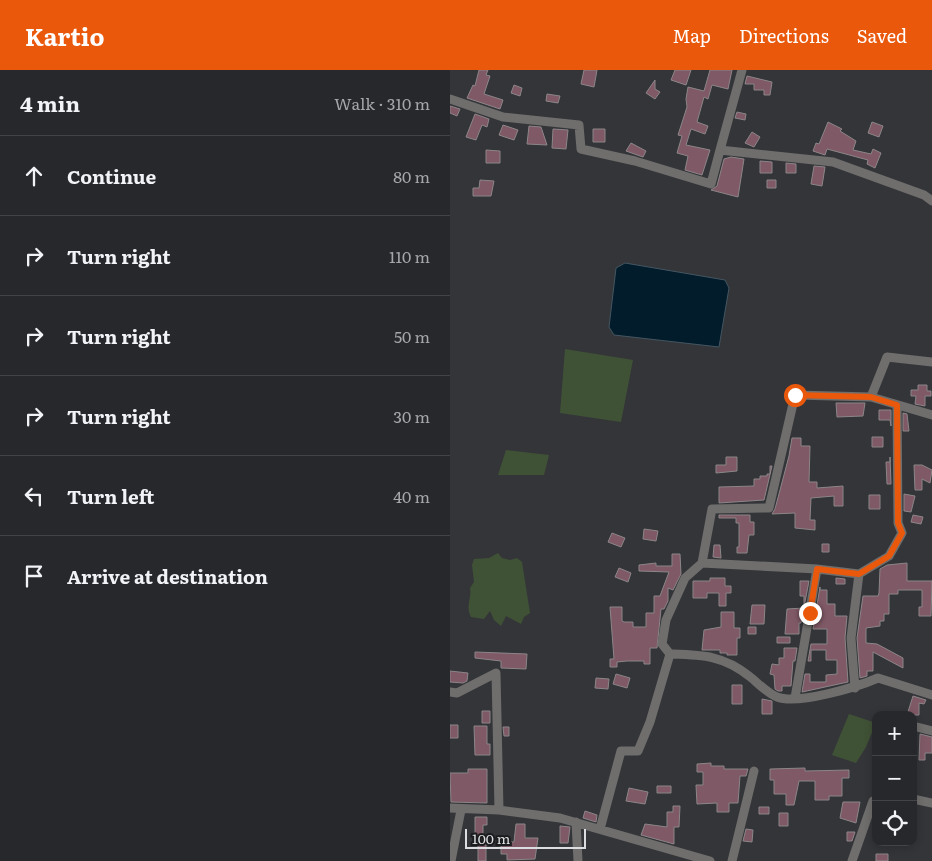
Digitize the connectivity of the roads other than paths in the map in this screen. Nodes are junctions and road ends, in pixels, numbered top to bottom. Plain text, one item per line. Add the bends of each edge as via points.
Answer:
1 (742, 70) edge
2 (450, 99) edge
3 (720, 150) junction
4 (932, 201) edge
5 (932, 362) edge
6 (871, 397) junction
7 (897, 405) junction
8 (932, 415) edge
9 (702, 564) junction
10 (817, 569) junction
11 (859, 574) junction
12 (670, 654) junction
13 (855, 688) junction
14 (450, 692) edge
15 (932, 696) edge
16 (795, 698) junction
17 (917, 727) edge
18 (932, 731) edge
19 (754, 771) dead end
20 (917, 800) edge
21 (873, 801) edge
22 (932, 803) edge
23 (450, 808) edge
24 (461, 810) junction
25 (499, 810) junction
26 (576, 822) junction
27 (600, 829) junction
28 (450, 861) edge
29 (578, 861) edge
30 (710, 861) edge
31 (732, 861) edge
32 (852, 861) edge

1 - 3 street
2 - 3 street via 503,116 579,125 581,150 635,161 711,184
3 - 4 street via 833,162 924,194
5 - 6 street via 887,357
6 - 7 street
6 - 9 street via 795,395 769,508 712,509
7 - 8 street
7 - 11 street via 898,523 902,533 889,556
9 - 10 street
9 - 12 street via 685,578 666,620 662,644
10 - 11 street
10 - 16 street
11 - 13 street via 851,638
12 - 16 street via 710,656 738,667 776,697
12 - 27 street via 638,751 621,751
13 - 15 street via 878,678
13 - 16 street
14 - 25 street via 457,693 496,673
17 - 18 street
19 - 31 street
20 - 22 street
21 - 32 street
23 - 24 street
24 - 25 street
24 - 28 street
25 - 26 street
26 - 27 street
26 - 29 street
27 - 30 street

